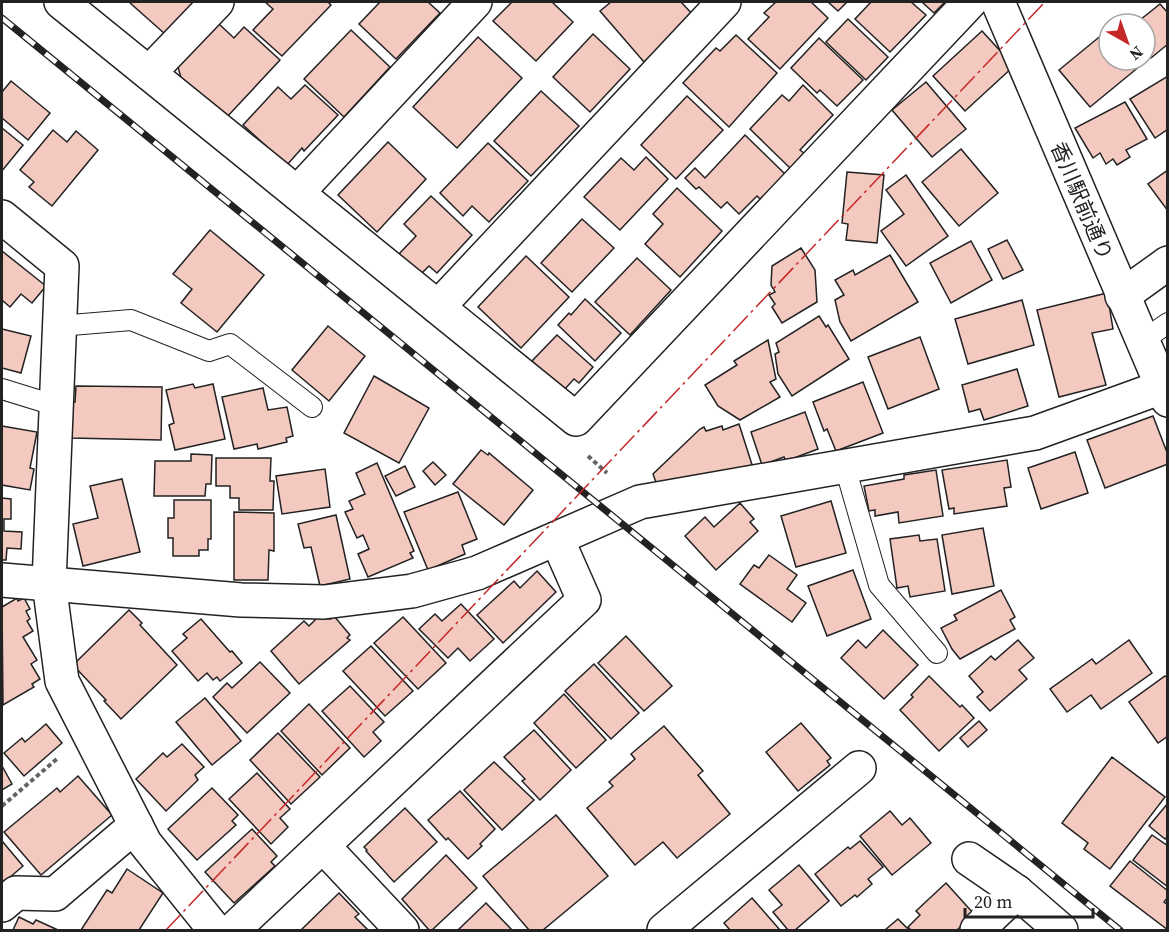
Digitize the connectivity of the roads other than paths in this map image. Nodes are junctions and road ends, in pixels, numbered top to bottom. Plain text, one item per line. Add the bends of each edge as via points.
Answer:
1 (61, 2) edge
2 (217, 2) edge
3 (475, 2) edge
4 (724, 2) edge
5 (970, 2) edge
6 (998, 2) edge
7 (149, 73) junction
8 (297, 193) junction
9 (2, 217) edge
10 (1167, 263) edge
11 (1122, 296) junction
12 (438, 307) junction
13 (59, 326) junction
14 (1155, 332) edge
15 (2, 389) edge
16 (1165, 393) edge
17 (57, 406) junction
18 (312, 407) dead end
19 (845, 467) junction
20 (557, 539) junction
21 (4, 582) edge
22 (49, 583) junction
23 (937, 653) dead end
24 (859, 768) dead end
25 (136, 825) junction
26 (323, 846) junction
27 (969, 859) dead end
28 (1017, 892) junction
29 (2, 905) edge
30 (215, 930) edge
31 (233, 930) edge
32 (402, 930) edge
33 (664, 930) edge
34 (977, 930) edge
35 (1061, 930) edge

1 - 7 street
2 - 7 street
3 - 8 street
4 - 12 street
5 - 12 street via 576,419
6 - 11 street, 香川駅前通り
7 - 8 street
8 - 12 street
9 - 13 street via 62,266
10 - 11 street
11 - 14 street, 香川駅前通り
13 - 17 street
13 - 18 lane via 131,320 209,351 230,344
14 - 16 street, 香川駅前通り
15 - 17 lane
16 - 19 street via 1035,433
17 - 22 street
19 - 20 street via 640,502
19 - 23 lane via 879,585
20 - 22 street via 477,573 412,591 324,602 241,600
20 - 26 street via 584,600
21 - 22 street
22 - 25 street via 62,681
24 - 33 street
25 - 29 street via 55,894 16,893
25 - 30 street via 145,843
26 - 31 street
26 - 32 street
27 - 28 street
28 - 34 street
28 - 35 street

